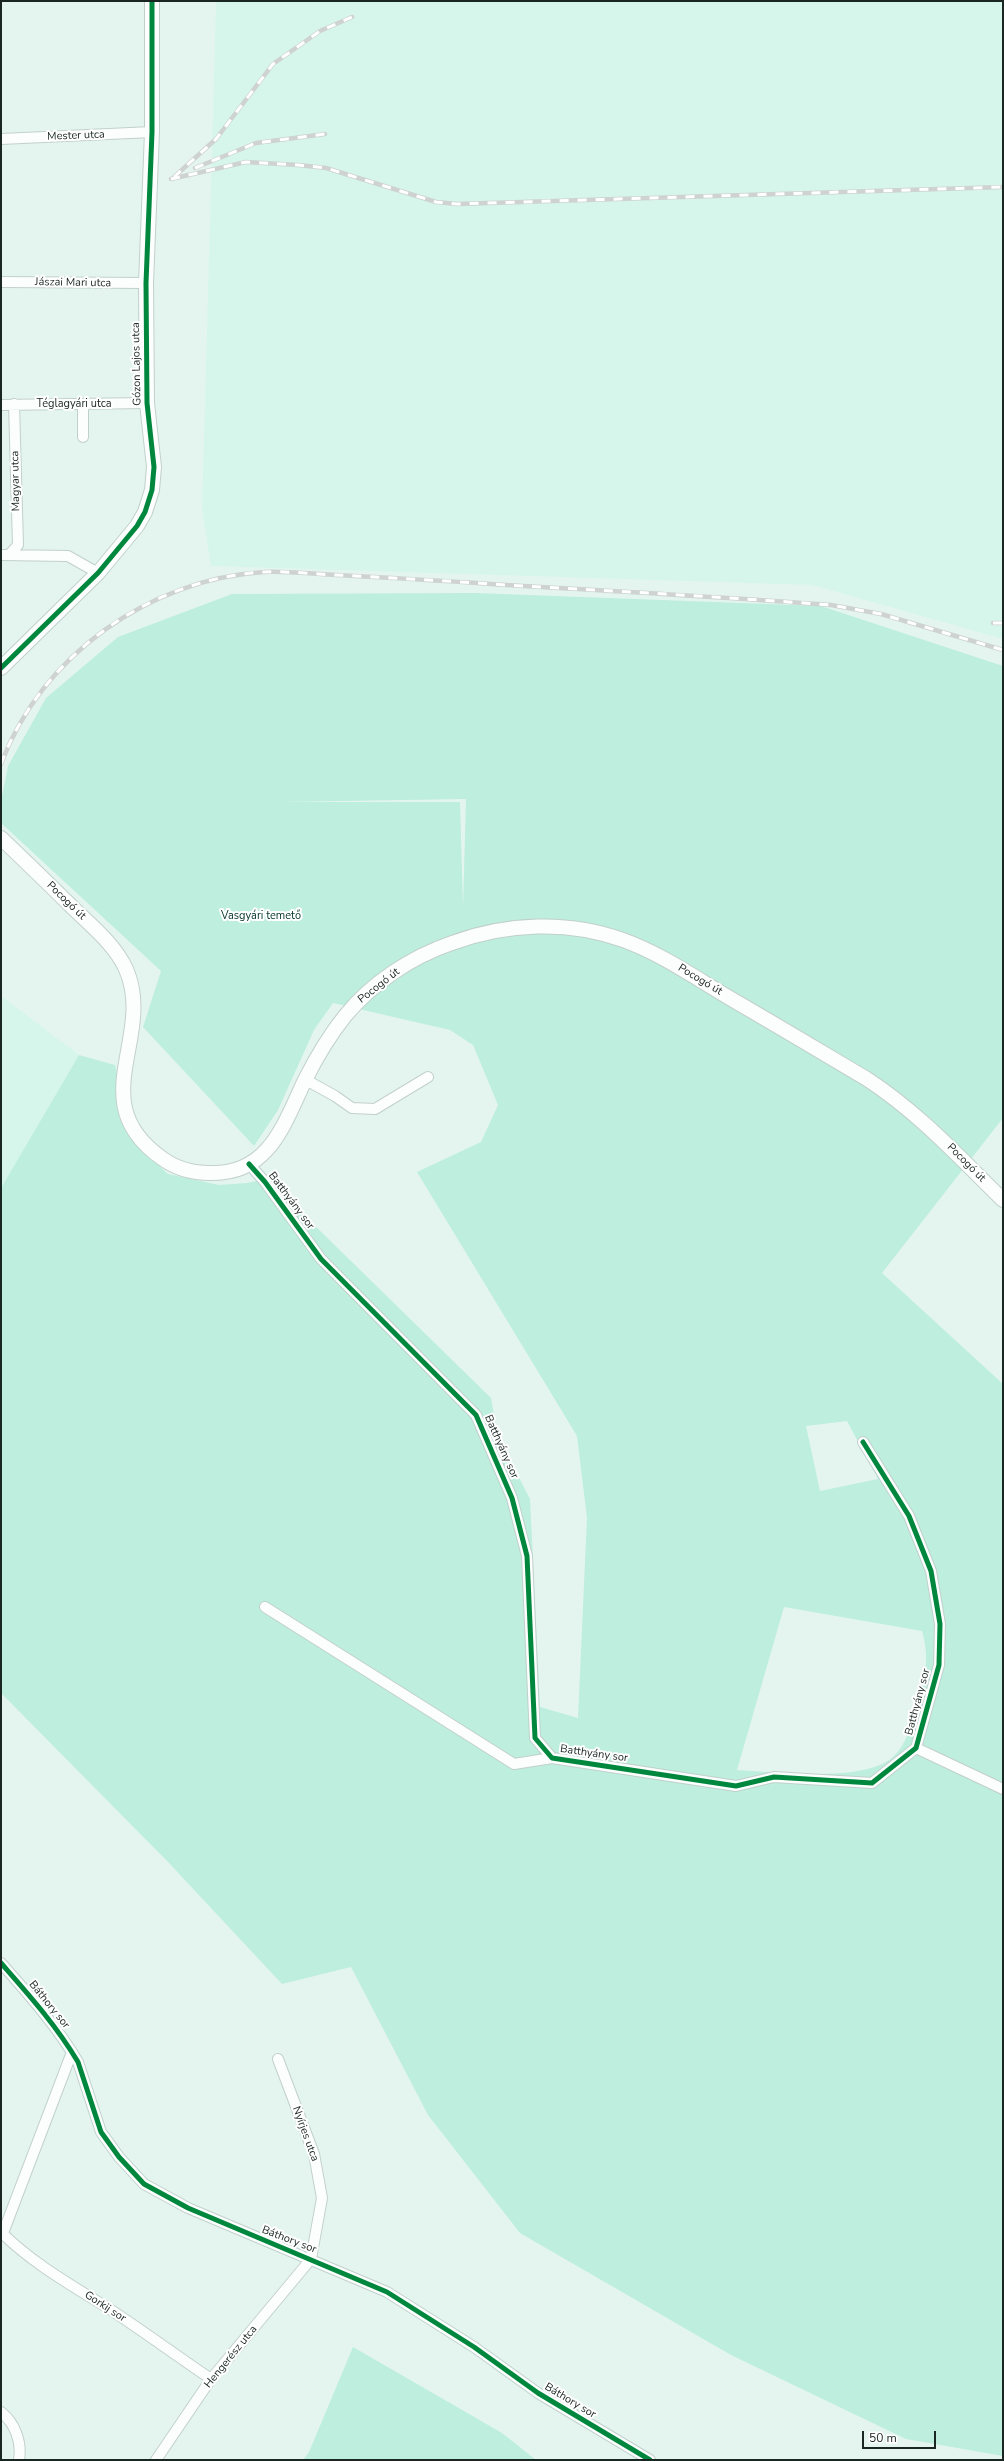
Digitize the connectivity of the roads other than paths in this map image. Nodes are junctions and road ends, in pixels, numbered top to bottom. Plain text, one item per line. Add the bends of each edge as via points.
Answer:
1 (152, 1) edge
2 (152, 132) junction
3 (1, 139) edge
4 (1, 282) edge
5 (146, 283) junction
6 (14, 404) junction
7 (83, 404) junction
8 (147, 404) junction
9 (1, 405) edge
10 (83, 436) dead end
11 (5, 555) edge
12 (98, 573) junction
13 (1, 668) edge
14 (1, 838) edge
15 (428, 1077) dead end
16 (306, 1080) junction
17 (249, 1164) junction
18 (1003, 1200) edge
19 (863, 1442) dead end
20 (265, 1607) dead end
21 (916, 1748) junction
22 (552, 1758) junction
23 (1003, 1789) edge
24 (1, 1963) edge
25 (72, 2052) junction
26 (278, 2059) dead end
27 (2, 2233) edge
28 (311, 2259) junction
29 (211, 2380) junction
30 (1, 2412) edge
31 (19, 2460) edge
32 (156, 2460) edge
33 (650, 2460) edge

1 - 2 main road, Gózon Lajos utca
2 - 3 street, Mester utca
2 - 5 main road, Gózon Lajos utca
4 - 5 street, Jászai Mari utca
5 - 8 main road, Gózon Lajos utca
6 - 7 street, Téglagyári utca
6 - 9 street, Téglagyári utca
6 - 11 street, Magyar utca via 18,545
7 - 8 street, Téglagyári utca
7 - 10 street
8 - 12 main road, Gózon Lajos utca via 154,467 147,504 137,526
11 - 12 street via 68,556
12 - 13 main road, Gózon Lajos utca
14 - 17 main road, Pocogó út via 94,928 124,965 133,992 134,1005 123,1070 123,1099 136,1134 166,1161 188,1170 222,1173
15 - 16 street via 375,1109 352,1108
16 - 17 main road, Pocogó út via 271,1148
16 - 18 main road, Pocogó út via 324,1046 354,1006 375,986 418,958 453,942 500,929 531,926 588,930 626,941 662,958 867,1079 897,1099 935,1131
17 - 22 street, Batthyány sor via 321,1259 476,1415 512,1498 527,1556 535,1738
19 - 21 street, Batthyány sor via 909,1516 931,1571 940,1624 939,1665
20 - 22 street, Batthyány sor via 514,1764
21 - 22 street, Batthyány sor via 872,1783 774,1777 736,1786
21 - 23 street
24 - 25 street, Báthory sor via 53,2022
25 - 27 street
25 - 28 street, Báthory sor via 78,2062 101,2132 119,2157 144,2184 224,2224
26 - 28 street, Nyírjes utca via 314,2154 321,2191 322,2198
27 - 29 street, Gorkij sor via 50,2272 109,2309
28 - 29 street, Hengerész utca
28 - 33 street, Báthory sor via 387,2292 474,2347 538,2393
29 - 32 street, Hengerész utca
30 - 31 street via 16,2433 20,2446

